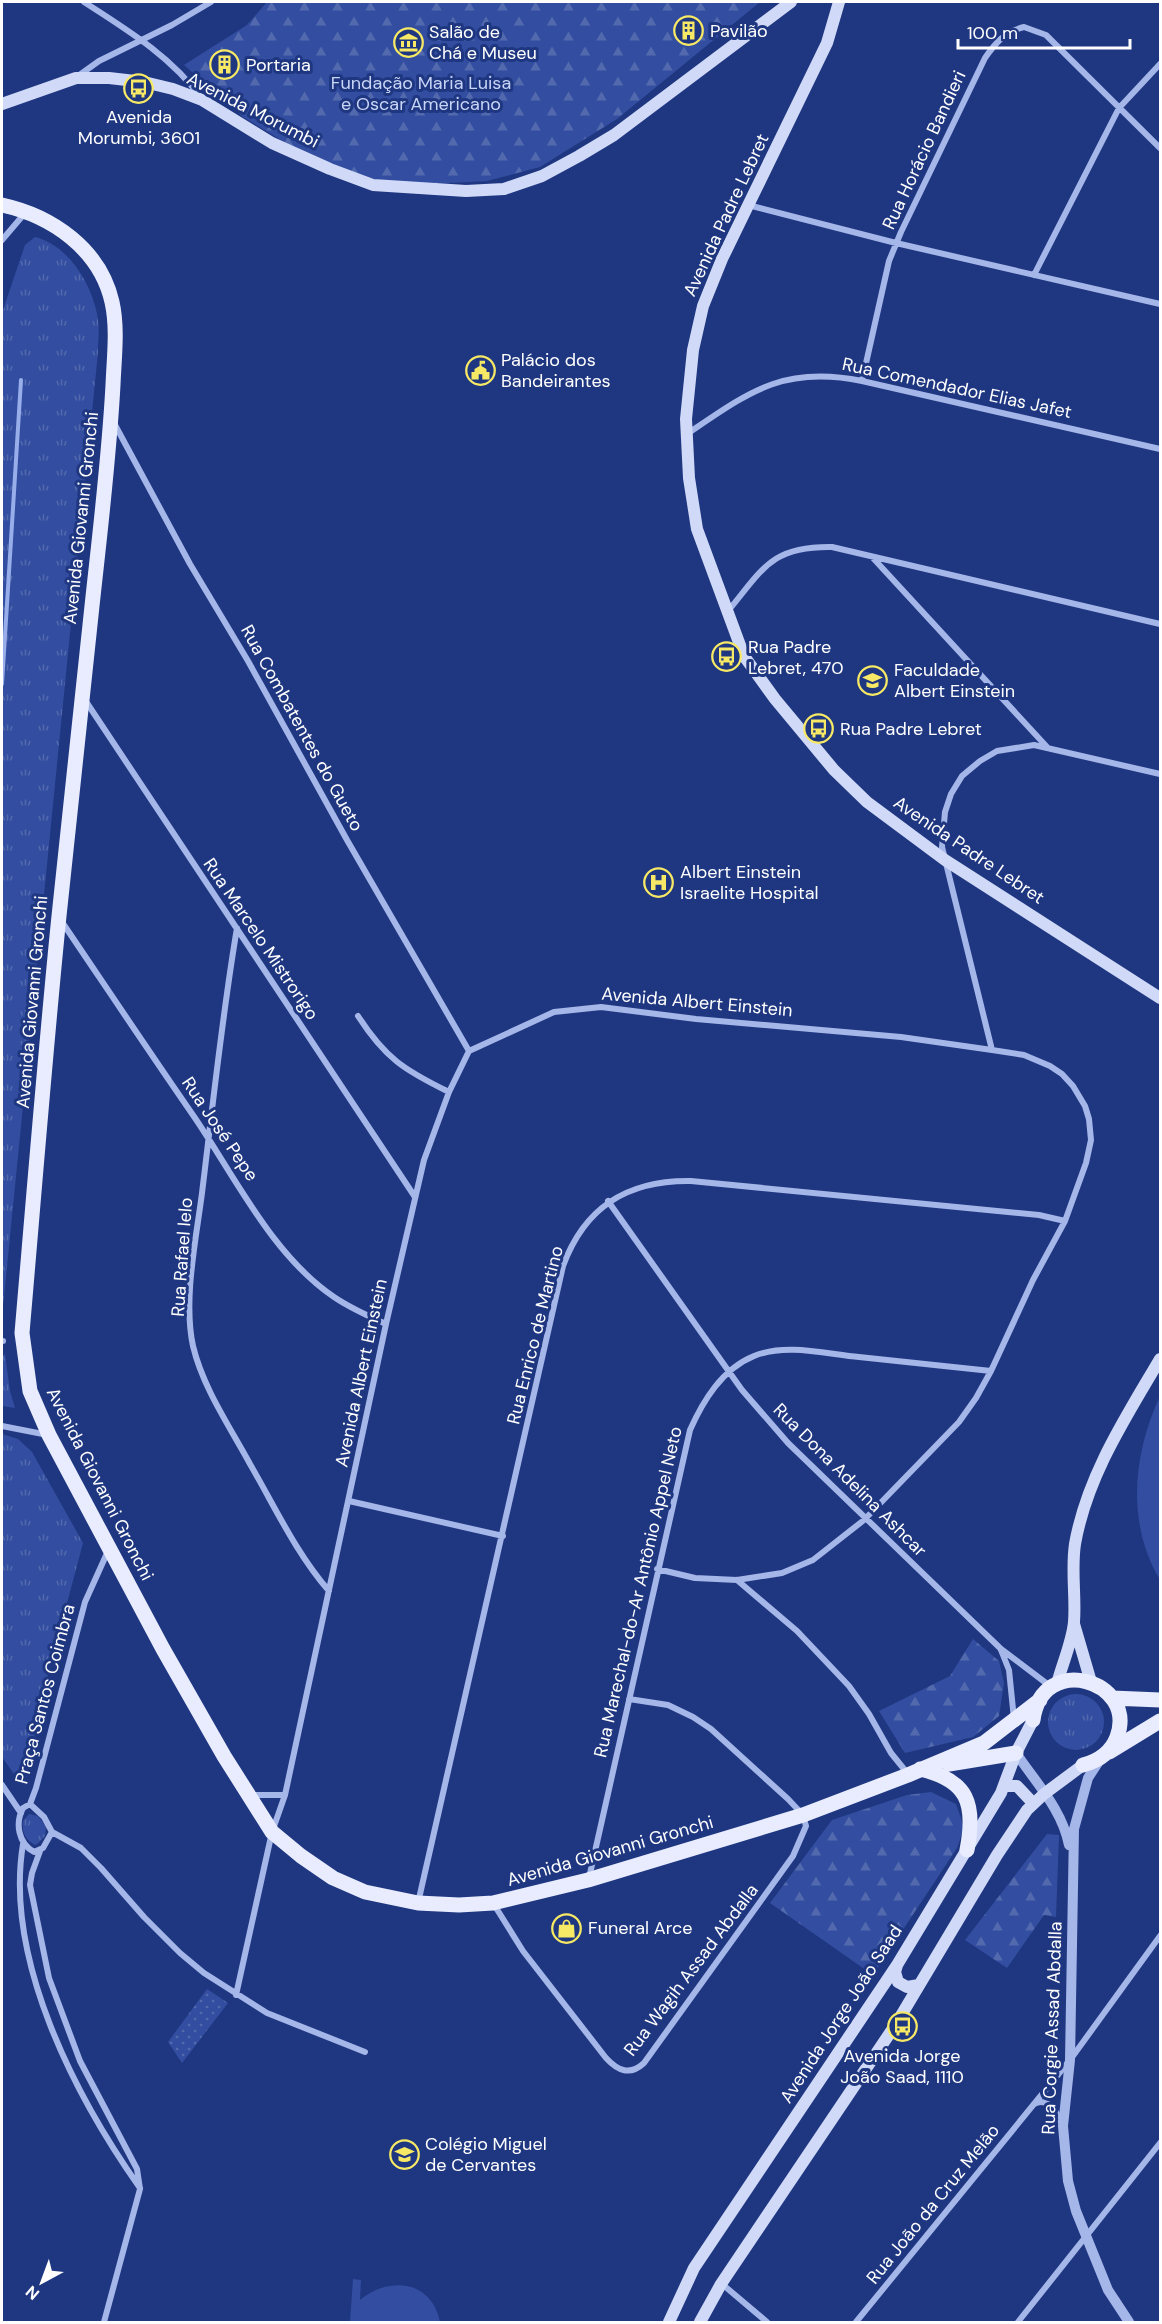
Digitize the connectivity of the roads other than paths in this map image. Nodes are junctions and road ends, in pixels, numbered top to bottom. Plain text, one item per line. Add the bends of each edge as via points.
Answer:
1 (84, 2) edge
2 (211, 2) edge
3 (791, 2) edge
4 (839, 2) edge
5 (141, 41) junction
6 (1161, 64) edge
7 (76, 78) junction
8 (202, 100) junction
9 (2, 104) edge
10 (1119, 108) junction
11 (1161, 148) edge
12 (2, 205) edge
13 (748, 205) junction
14 (26, 212) junction
15 (2, 240) edge
16 (896, 243) junction
17 (1034, 275) junction
18 (1161, 304) edge
19 (862, 381) junction
20 (111, 418) junction
21 (687, 434) junction
22 (1161, 449) edge
23 (873, 558) junction
24 (727, 613) junction
25 (1161, 624) edge
26 (83, 697) junction
27 (1048, 747) junction
28 (1161, 774) edge
29 (945, 860) junction
30 (59, 918) junction
31 (237, 928) junction
32 (1161, 998) edge
33 (358, 1016) dead end
34 (992, 1050) junction
35 (469, 1052) junction
36 (448, 1092) junction
37 (207, 1137) junction
38 (415, 1197) junction
39 (608, 1201) junction
40 (1065, 1221) junction
41 (386, 1324) junction
42 (1161, 1359) edge
43 (730, 1371) junction
44 (991, 1371) junction
45 (2, 1426) edge
46 (49, 1435) junction
47 (349, 1501) junction
48 (864, 1520) junction
49 (503, 1536) junction
50 (109, 1549) junction
51 (657, 1569) junction
52 (737, 1580) junction
53 (329, 1591) junction
54 (1074, 1624) junction
55 (1001, 1649) junction
56 (1091, 1682) junction
57 (1054, 1686) junction
58 (1112, 1698) junction
59 (629, 1699) junction
60 (1040, 1700) junction
61 (1161, 1700) edge
62 (1014, 1719) junction
63 (1033, 1720) joint
64 (1161, 1721) edge
65 (1016, 1753) junction
66 (1103, 1756) junction
67 (1083, 1765) joint
68 (914, 1772) junction
69 (2, 1785) edge
70 (1004, 1786) junction
71 (1044, 1794) junction
72 (248, 1795) junction
73 (285, 1795) junction
74 (1033, 1803) junction
75 (30, 1804) junction
76 (21, 1813) junction
77 (803, 1815) junction
78 (52, 1832) junction
79 (272, 1832) junction
80 (23, 1844) junction
81 (967, 1850) junction
82 (37, 1851) junction
83 (1072, 1866) junction
84 (588, 1880) junction
85 (418, 1903) junction
86 (493, 1903) junction
87 (1161, 1936) edge
88 (897, 1965) junction
89 (919, 1985) junction
90 (236, 1995) junction
91 (365, 2052) dead end
92 (1070, 2060) junction
93 (1034, 2104) junction
94 (1063, 2126) junction
95 (1161, 2143) edge
96 (140, 2189) junction
97 (1085, 2237) junction
98 (721, 2284) junction
99 (104, 2322) edge
100 (669, 2322) edge
101 (700, 2322) edge
102 (767, 2322) edge
103 (855, 2322) edge
104 (1018, 2322) edge
105 (1129, 2322) edge

1 - 5 street
2 - 5 street
3 - 8 main road, Avenida Morumbi via 614,135 542,176 504,189 466,191 373,185 272,143
4 - 13 main road, Avenida Padre Lebret via 827,42
5 - 7 street via 95,63
5 - 8 street via 190,82
6 - 10 street
7 - 8 main road, Avenida Morumbi via 144,82
7 - 9 main road, Avenida Morumbi
10 - 11 street, Rua Horácio Bandieri
10 - 16 street, Rua Horácio Bandieri via 1046,35 1024,27 1005,35 985,58
10 - 17 street
12 - 14 main road, Avenida Giovanni Gronchi
13 - 16 street
13 - 21 main road, Avenida Padre Lebret via 703,306 693,350
14 - 15 street
14 - 20 main road, Avenida Giovanni Gronchi via 76,240 93,256 103,276 116,328
16 - 17 street
16 - 19 street, Rua Horácio Bandieri
17 - 18 street
19 - 21 street, Rua Comendador Elias Jafet via 819,375 773,383 735,401
19 - 22 street, Rua Comendador Elias Jafet
20 - 26 main road, Avenida Giovanni Gronchi
20 - 35 street, Rua Combatentes do Gueto
21 - 24 main road, Avenida Padre Lebret via 697,529
23 - 24 street via 832,548 786,553 764,567
23 - 25 street
23 - 27 street
24 - 29 main road, Avenida Padre Lebret via 744,656 834,770 867,802
26 - 30 main road, Avenida Giovanni Gronchi
26 - 31 street, Rua Marcelo Mistrorigo
27 - 28 street
27 - 29 street via 1017,746 997,751 962,776 945,812
29 - 32 main road, Avenida Padre Lebret
29 - 34 street
30 - 37 street, Rua José Pepe
30 - 46 main road, Avenida Giovanni Gronchi via 22,1333 30,1391
31 - 37 street, Rua Rafael Ielo
31 - 38 street, Rua Marcelo Mistrorigo
33 - 36 street via 389,1057
34 - 35 street, Avenida Albert Einstein via 601,1007 554,1012
34 - 40 street, Avenida Albert Einstein via 1024,1055 1050,1066 1073,1086 1085,1106 1091,1140
35 - 36 street, Avenida Albert Einstein
36 - 38 street, Avenida Albert Einstein
37 - 41 street, Rua José Pepe via 264,1224 297,1265 331,1296
37 - 53 street, Rua Rafael Ielo via 190,1311 193,1346 204,1378 228,1424 302,1557
38 - 41 street, Avenida Albert Einstein
39 - 40 street, Rua Enrico de Martino via 645,1185 691,1181 1039,1215
39 - 43 street, Rua Dona Adelina Ashcar
39 - 49 street, Rua Enrico de Martino via 577,1236 563,1266
40 - 44 street, Avenida Albert Einstein
41 - 47 street, Avenida Albert Einstein
42 - 54 main road via 1098,1470 1081,1517 1074,1547
43 - 44 street, Rua Marechal-do-Ar Antônio Appel Neto via 754,1356 790,1350
43 - 48 street, Rua Dona Adelina Ashcar via 788,1443
43 - 51 street, Rua Marechal-do-Ar Antônio Appel Neto via 700,1407 690,1430
44 - 48 street, Avenida Albert Einstein via 959,1422
45 - 46 street
46 - 50 main road, Avenida Giovanni Gronchi
47 - 49 street
47 - 53 street, Avenida Albert Einstein
48 - 52 street, Avenida Albert Einstein via 813,1560 782,1573
48 - 55 street, Rua Dona Adelina Ashcar
49 - 85 street, Rua Enrico de Martino
50 - 72 main road, Avenida Giovanni Gronchi
50 - 75 street, Praça Santos Coimbra via 85,1602
51 - 52 street, Avenida Albert Einstein via 695,1578
51 - 59 street, Rua Marechal-do-Ar Antônio Appel Neto
52 - 68 street via 797,1631 839,1674 891,1753
53 - 73 street, Avenida Albert Einstein
54 - 56 main road
54 - 57 main road
55 - 57 street, Rua Dona Adelina Ashcar
55 - 62 street, Rua Dona Adelina Ashcar via 1009,1670
56 - 57 main road via 1074,1680
56 - 58 main road
57 - 60 main road
58 - 61 main road
58 - 66 main road via 1119,1725 1113,1745
59 - 77 street via 668,1705 711,1729
59 - 84 street, Rua Marechal-do-Ar Antônio Appel Neto
60 - 62 main road, Avenida Giovanni Gronchi
60 - 63 main road
62 - 68 main road, Avenida Giovanni Gronchi via 984,1743
63 - 65 main road, Avenida Jorge João Saad
64 - 66 main road
65 - 68 main road, Avenida Giovanni Gronchi
65 - 70 main road, Avenida Jorge João Saad
65 - 71 street
66 - 67 main road
66 - 83 street, Rua Corgie Assad Abdalla via 1082,1793 1074,1829
67 - 71 main road
68 - 77 main road, Avenida Giovanni Gronchi
68 - 81 main road via 939,1774 951,1780 966,1799 971,1822
69 - 76 street, Praça Santos Coimbra
70 - 74 main road via 1017,1786
70 - 81 main road, Avenida Jorge João Saad
71 - 74 main road
71 - 83 street, Rua Corgie Assad Abdalla via 1064,1823
72 - 73 street
72 - 79 main road, Avenida Giovanni Gronchi
73 - 79 street, Avenida Albert Einstein
74 - 89 main road
75 - 76 street, Praça Santos Coimbra
75 - 78 street
76 - 80 street via 19,1829
77 - 84 main road, Avenida Giovanni Gronchi
77 - 86 street, Rua Wagih Assad Abdalla via 807,1826 793,1856 662,2039 638,2068 629,2072 613,2066 606,2058 523,1951
78 - 82 street via 45,1846
78 - 90 street via 81,1848 180,1953
79 - 85 main road, Avenida Giovanni Gronchi via 333,1878 366,1892
79 - 90 street, Avenida Albert Einstein
80 - 82 street
80 - 96 street via 21,1923 39,1995 86,2104
81 - 88 main road, Avenida Jorge João Saad
82 - 96 street via 30,1885 49,1978 80,2061 137,2169
83 - 92 street, Rua Corgie Assad Abdalla
84 - 86 main road, Avenida Giovanni Gronchi
85 - 86 main road, Avenida Giovanni Gronchi
87 - 92 street, Rua João da Cruz Melão
88 - 89 main road via 898,1982 907,1987
88 - 100 main road, Avenida Jorge João Saad via 694,2268
89 - 98 main road
90 - 91 street via 267,2013
92 - 93 street, Rua João da Cruz Melão
92 - 94 street, Rua Corgie Assad Abdalla
93 - 94 street via 1040,2101 1053,2108
93 - 103 street, Rua João da Cruz Melão
94 - 97 street, Rua Corgie Assad Abdalla via 1068,2181
95 - 97 street
96 - 99 street
97 - 104 street
97 - 105 street, Rua Corgie Assad Abdalla via 1108,2290
98 - 101 main road
98 - 102 street

